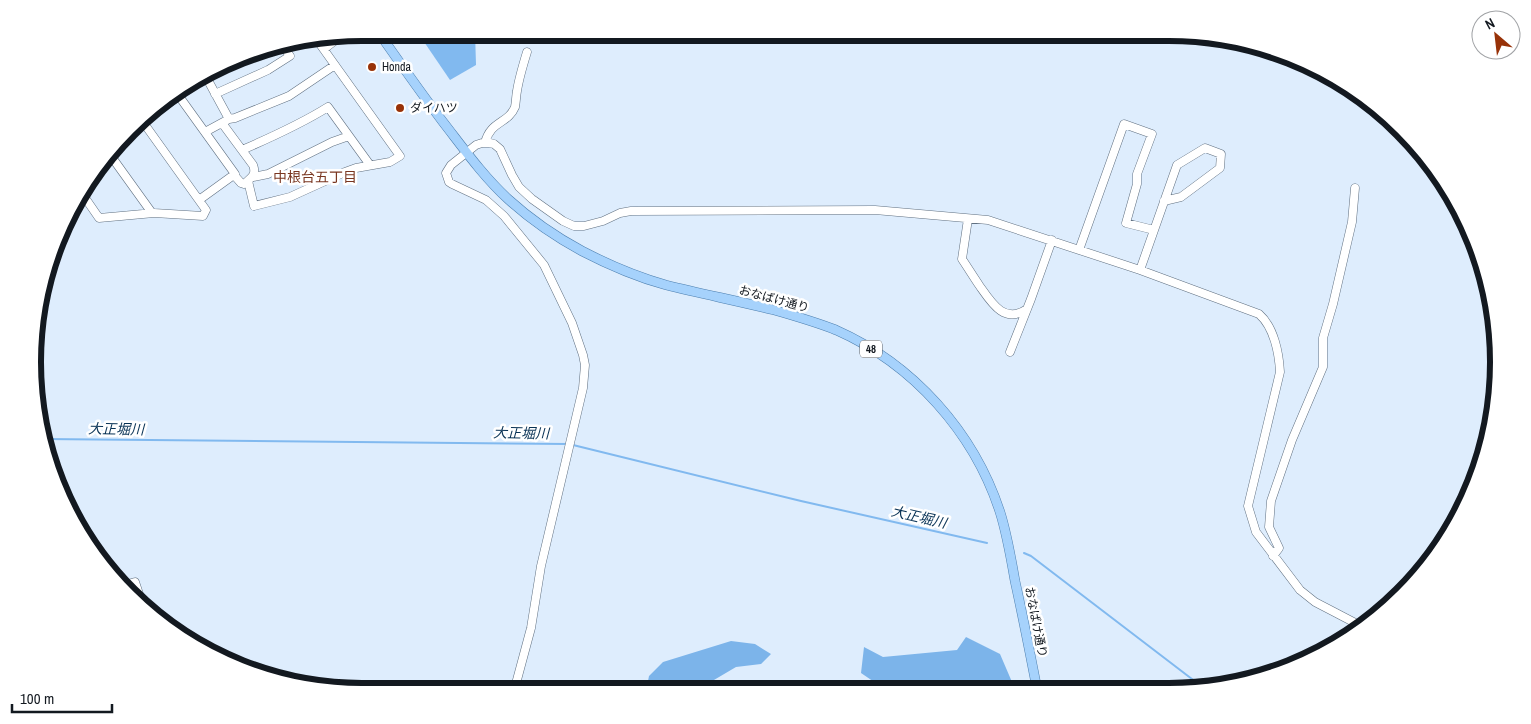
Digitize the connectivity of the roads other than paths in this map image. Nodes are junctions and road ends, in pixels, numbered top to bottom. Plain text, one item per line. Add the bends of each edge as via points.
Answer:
1 (385, 41) edge
2 (332, 43) edge
3 (320, 44) edge
4 (324, 49) junction
5 (286, 50) edge
6 (527, 52) dead end
7 (335, 65) junction
8 (208, 81) edge
9 (215, 94) junction
10 (181, 98) edge
11 (225, 121) junction
12 (146, 126) edge
13 (205, 132) junction
14 (349, 136) junction
15 (485, 143) junction
16 (242, 150) junction
17 (466, 153) junction
18 (114, 160) edge
19 (370, 165) junction
20 (234, 175) junction
21 (250, 179) junction
22 (1355, 188) dead end
23 (86, 199) edge
24 (199, 200) junction
25 (1164, 201) junction
26 (152, 213) junction
27 (968, 219) junction
28 (1154, 230) junction
29 (1052, 240) junction
30 (1078, 250) junction
31 (1140, 270) junction
32 (1027, 309) junction
33 (1010, 352) dead end
34 (1273, 556) junction
35 (130, 583) edge
36 (139, 593) edge
37 (1355, 623) edge
38 (516, 683) edge
39 (1036, 683) edge

1 - 17 main road, おなばけ通り / 48
2 - 4 street
3 - 4 street
4 - 7 street
5 - 9 street via 290,56 268,70
6 - 15 street via 515,107 508,118 487,134
7 - 11 street via 289,96
7 - 19 street via 400,156 390,162
8 - 9 street
9 - 11 street
10 - 13 street
11 - 13 street
11 - 16 street
12 - 24 street
13 - 20 street
14 - 16 street via 328,107
14 - 19 street
14 - 21 street via 268,174
15 - 17 street
15 - 27 street via 494,144 500,150 519,187 556,217 574,226 592,225 631,211 875,210
16 - 21 street via 255,170
17 - 38 street via 446,173 449,182 486,200 526,241 549,272 572,323 585,365
17 - 39 main road, おなばけ通り / 48 via 510,201 583,251 615,267 664,284 773,310 836,330 893,363 928,393 969,446 996,501 1007,539
18 - 26 street
19 - 21 street via 332,176 290,197 254,206
20 - 21 street via 244,184
20 - 24 street
22 - 34 street via 1352,222 1323,338 1323,367 1271,501 1269,527 1279,548
23 - 26 street via 99,218
24 - 26 street via 206,210 203,216
25 - 25 street via 1181,197 1220,168 1221,154 1204,148 1177,165
25 - 28 street
27 - 29 street via 988,220
27 - 32 street via 962,259 997,309 1019,314
28 - 30 street via 1126,223 1137,174 1152,134 1124,124
28 - 31 street
29 - 30 street
29 - 32 street
30 - 31 street
31 - 34 street via 1255,312 1268,326 1278,352 1280,372 1248,506 1256,532
32 - 33 street
34 - 37 street via 1309,599
35 - 36 street via 136,582

